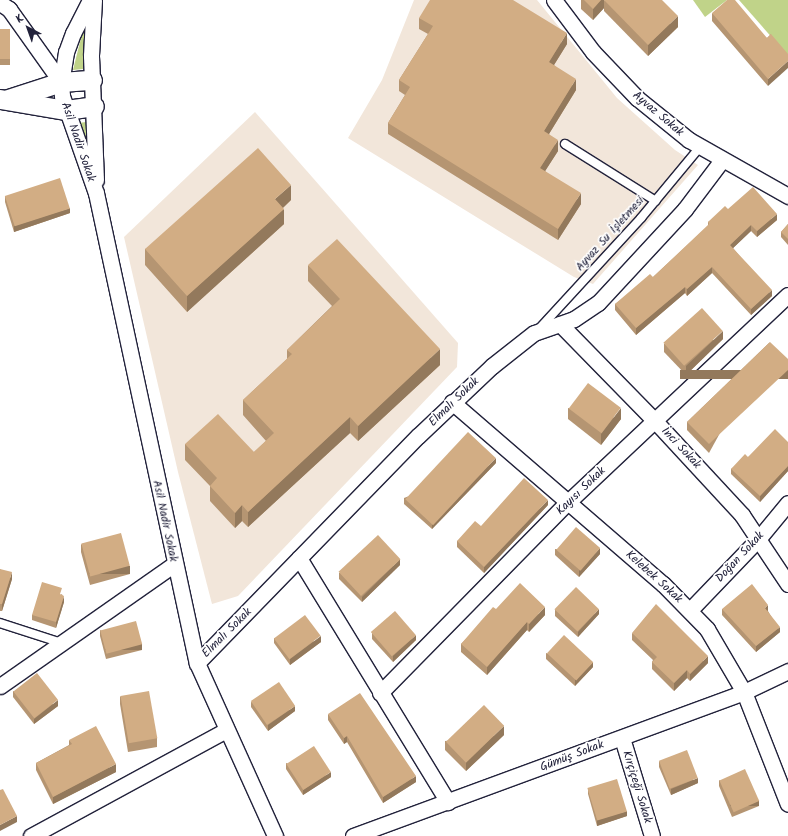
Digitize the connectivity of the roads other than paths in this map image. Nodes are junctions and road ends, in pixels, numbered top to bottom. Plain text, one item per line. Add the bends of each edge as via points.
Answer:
1 (90, 0) edge
2 (94, 0) edge
3 (554, 0) edge
4 (0, 3) edge
5 (92, 80) junction
6 (61, 82) junction
7 (4, 99) edge
8 (94, 106) junction
9 (66, 110) junction
10 (566, 144) dead end
11 (700, 147) junction
12 (722, 160) junction
13 (96, 193) junction
14 (788, 196) edge
15 (656, 201) junction
16 (788, 295) edge
17 (560, 324) junction
18 (534, 333) junction
19 (452, 402) junction
20 (655, 421) junction
21 (568, 502) junction
22 (788, 503) edge
23 (759, 538) junction
24 (299, 558) junction
25 (174, 564) junction
26 (788, 584) edge
27 (690, 610) junction
28 (0, 623) edge
29 (62, 643) junction
30 (197, 663) junction
31 (788, 671) edge
32 (0, 686) edge
33 (744, 692) junction
34 (380, 693) junction
35 (226, 730) junction
36 (622, 738) junction
37 (448, 802) junction
38 (788, 804) edge
39 (30, 836) edge
40 (275, 836) edge
41 (353, 836) edge
42 (652, 836) edge

1 - 6 street, Asil Nadir Sokak via 73,33
2 - 5 street, Asil Nadir Sokak
3 - 11 street, Ayvaz Sokak via 593,52 632,93
4 - 6 street via 9,9
5 - 6 street
5 - 8 street, Asil Nadir Sokak
6 - 7 street
6 - 9 street, Asil Nadir Sokak
7 - 9 street
8 - 9 street
8 - 13 street, Asil Nadir Sokak
9 - 13 street, Asil Nadir Sokak
10 - 15 lane
11 - 12 street, Ayvaz Sokak
11 - 15 lane, Ayvaz Su İşletmesi
12 - 14 street, Ayvaz Sokak
12 - 17 street, Elmalı Sokak via 685,210 598,303 585,314
13 - 25 street, Asil Nadir Sokak
15 - 18 lane, Ayvaz Su İşletmesi
16 - 20 street, Kayısı Sokak
17 - 18 street, Elmalı Sokak
17 - 20 street, İnci Sokak
18 - 19 street, Elmalı Sokak
19 - 21 street, Kelebek Sokak
19 - 24 street, Elmalı Sokak
20 - 21 street, Kayısı Sokak
20 - 23 street, İnci Sokak via 742,515
21 - 27 street, Kelebek Sokak
21 - 34 street, Kayısı Sokak
22 - 23 street, Doğan Sokak
23 - 26 street, İnci Sokak
23 - 27 street, Doğan Sokak
24 - 30 street, Elmalı Sokak
24 - 34 street
25 - 29 street
25 - 30 street, Asil Nadir Sokak
27 - 33 street, Kelebek Sokak via 707,628
28 - 29 lane
29 - 32 street
30 - 35 street, Asil Nadir Sokak
31 - 33 street, Gümüş Sokak
33 - 36 street, Gümüş Sokak
33 - 38 street, Kelebek Sokak
34 - 37 street
35 - 39 street
35 - 40 street, Asil Nadir Sokak
36 - 37 street, Gümüş Sokak
36 - 42 street, Kırçiçeği Sokak
37 - 41 street, Gümüş Sokak

